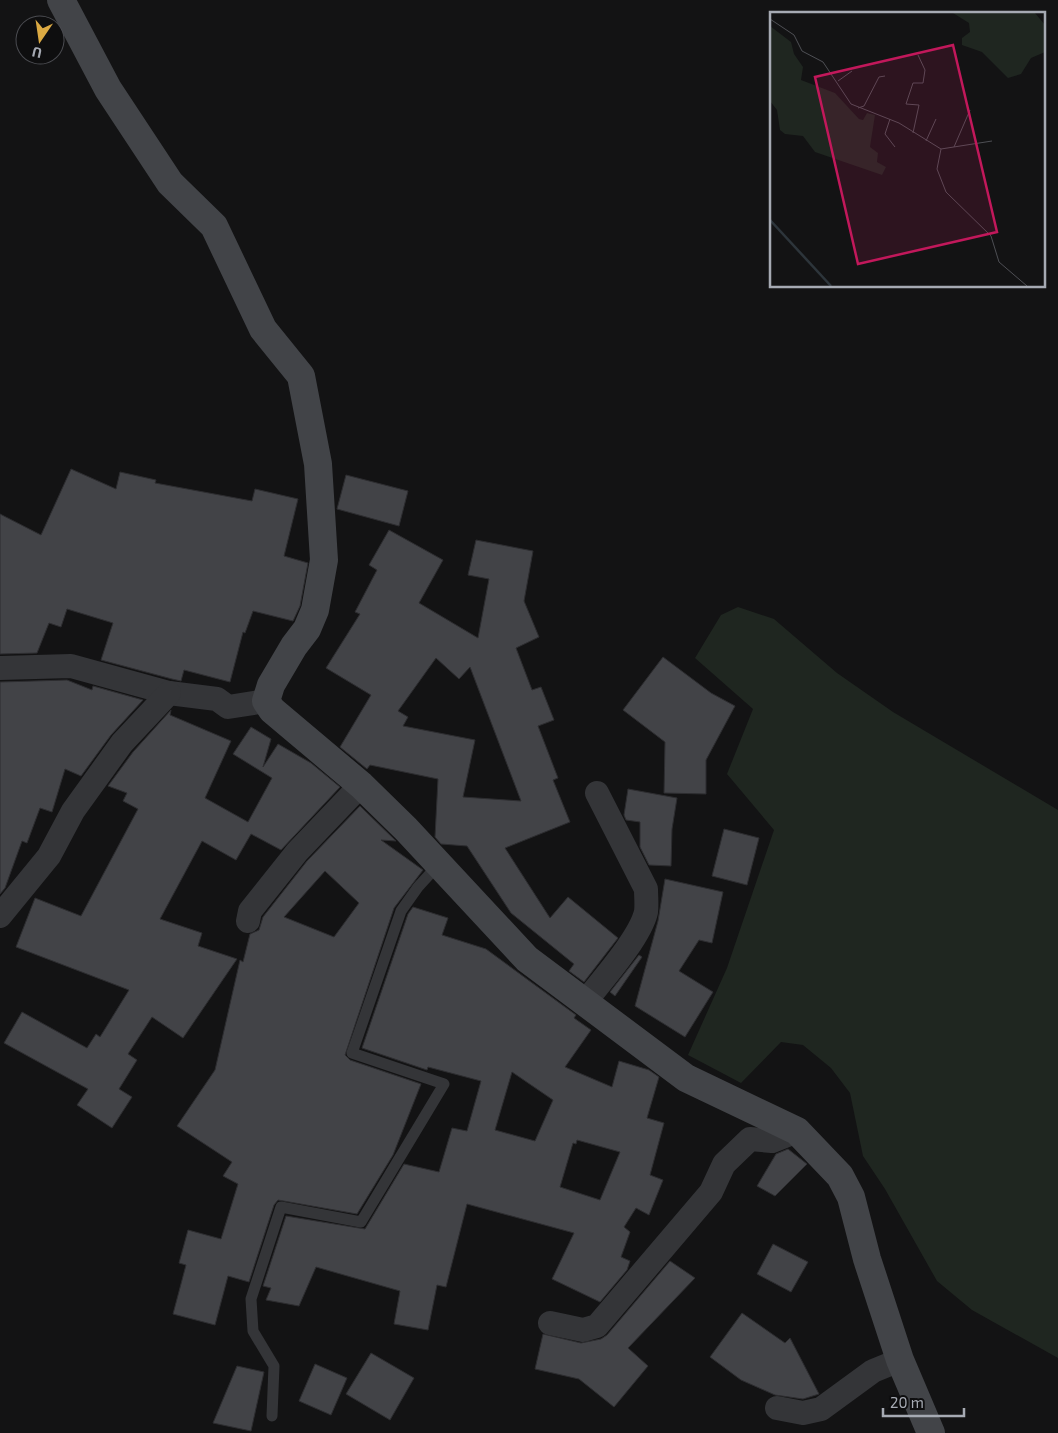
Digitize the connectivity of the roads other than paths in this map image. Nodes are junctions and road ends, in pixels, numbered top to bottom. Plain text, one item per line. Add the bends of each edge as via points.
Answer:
1 (61, 0) edge
2 (0, 668) edge
3 (169, 694) junction
4 (266, 701) junction
5 (362, 785) junction
6 (597, 793) dead end
7 (439, 864) junction
8 (0, 916) edge
9 (248, 921) dead end
10 (585, 1002) junction
11 (797, 1131) junction
12 (550, 1322) dead end
13 (900, 1360) junction
14 (777, 1408) dead end
15 (272, 1416) dead end
16 (931, 1433) edge

1 - 4 street via 108,89 170,183 214,226 263,329 301,376 318,464 324,560 315,610 307,629 271,686
2 - 3 street via 71,666
3 - 4 street via 217,699 228,707
3 - 8 street via 122,742 73,812 49,856
4 - 5 street via 272,710
5 - 7 street
5 - 9 street via 297,852 250,911
6 - 10 street via 646,889 647,901 642,923
7 - 10 street via 527,959
7 - 15 lane via 418,886 402,911 352,1053 444,1084 361,1222 281,1207 251,1298 253,1332 274,1366
10 - 11 street via 686,1078
11 - 12 street via 772,1141 750,1139 724,1164 711,1192 597,1326 583,1330
11 - 13 street via 840,1176 850,1197
13 - 14 street via 874,1371 821,1409 803,1413
13 - 16 street

